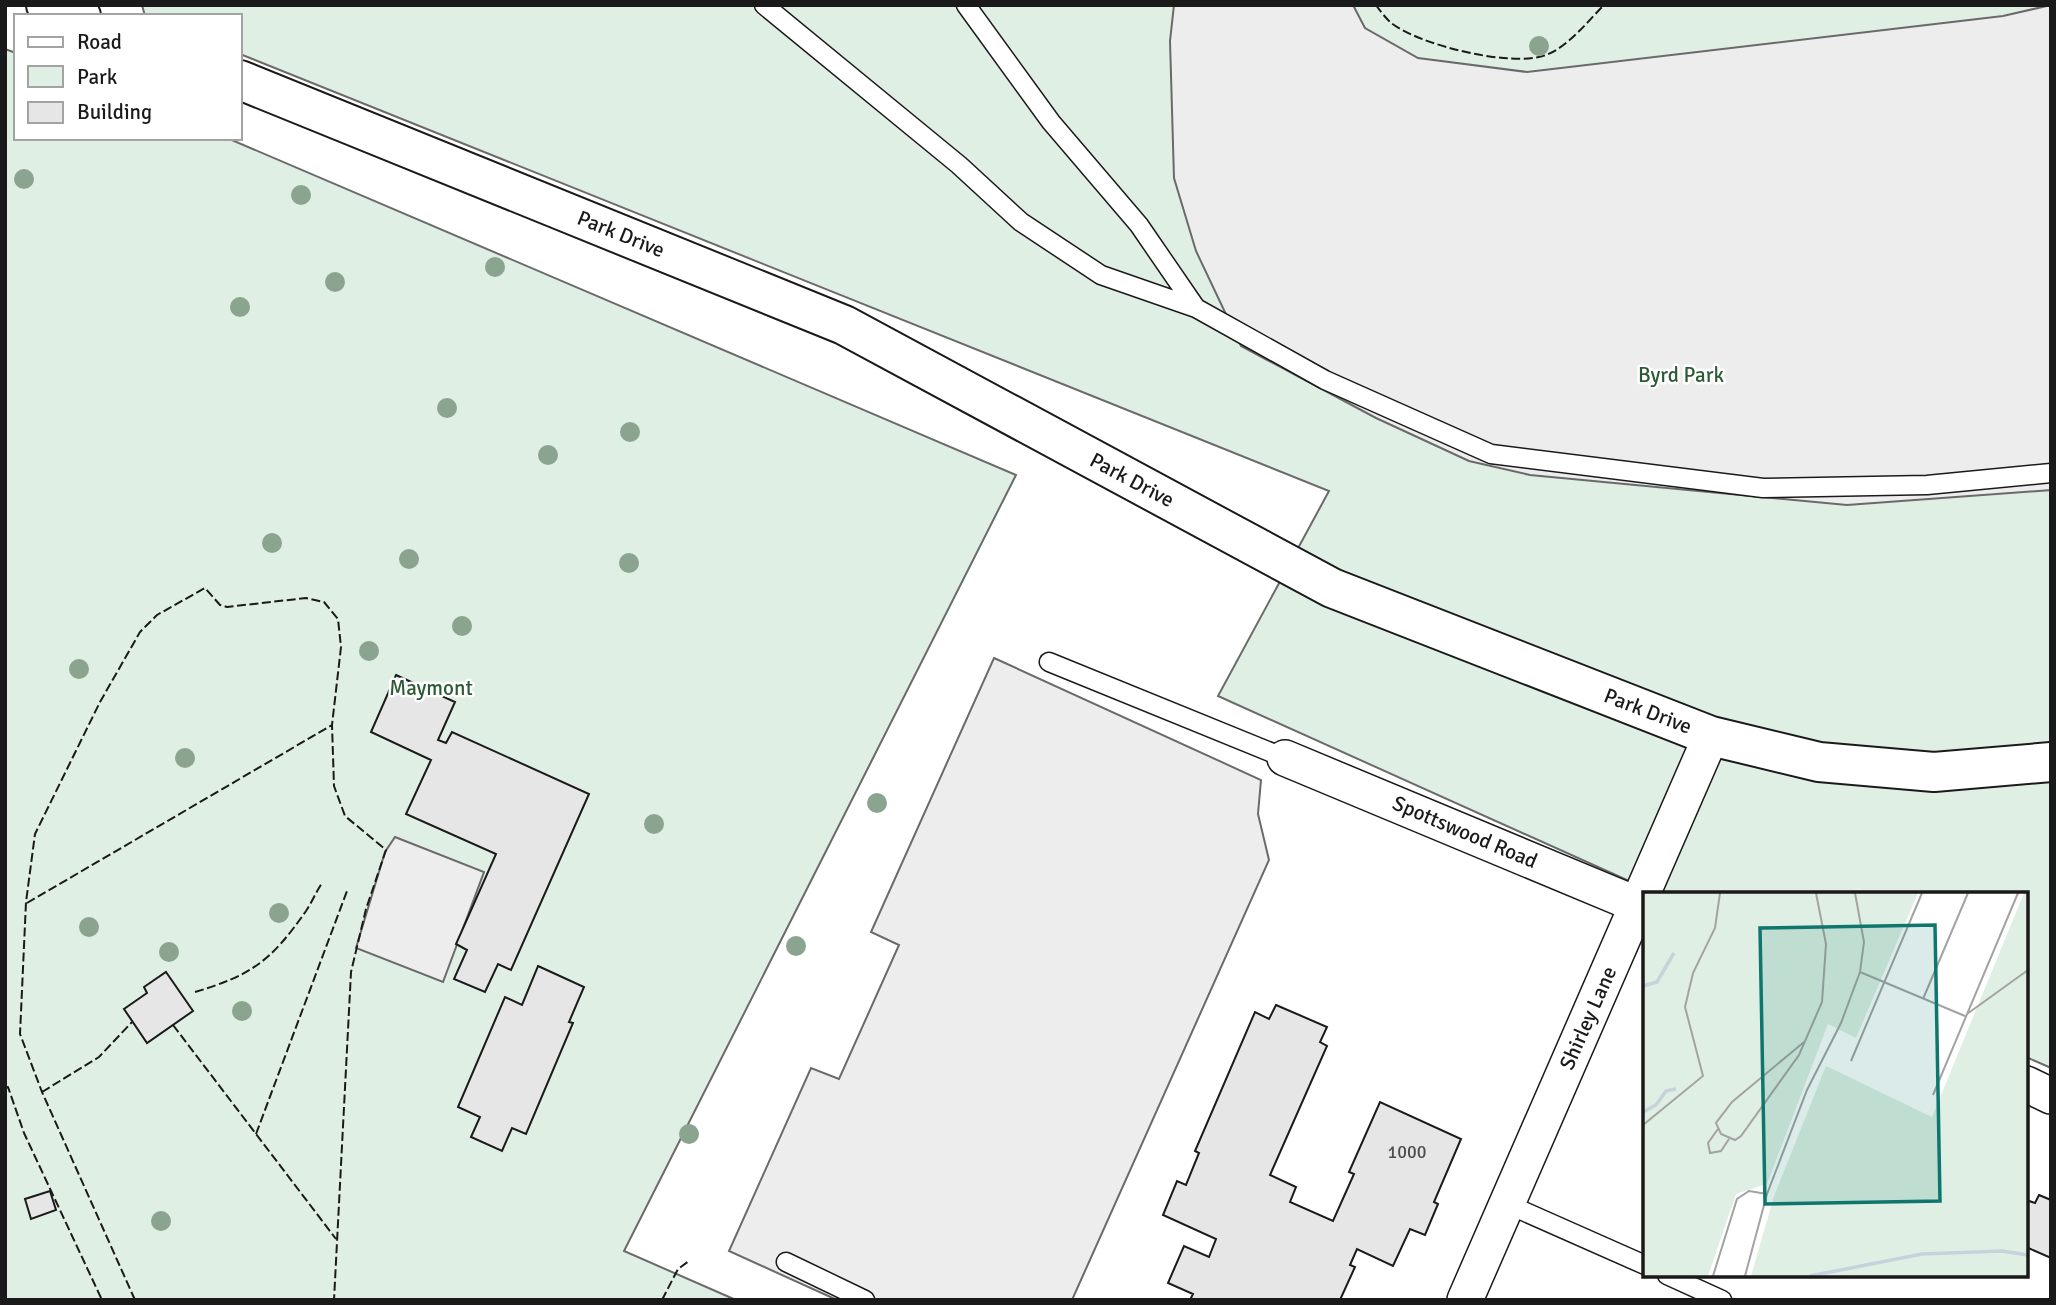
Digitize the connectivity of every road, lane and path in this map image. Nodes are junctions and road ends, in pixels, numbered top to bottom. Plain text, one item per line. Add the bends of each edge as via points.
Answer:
1 (764, 5) edge
2 (966, 5) edge
3 (242, 81) edge
4 (1196, 308) junction
5 (2051, 473) edge
6 (1049, 662) dead end
7 (1711, 736) junction
8 (1285, 758) joint
9 (2051, 762) edge
10 (1647, 892) edge
11 (1641, 906) edge
12 (2028, 1085) edge
13 (2051, 1096) edge
14 (1505, 1203) junction
15 (786, 1262) dead end
16 (1643, 1264) edge
17 (1671, 1277) edge
18 (865, 1300) edge
19 (1465, 1300) edge
20 (1722, 1300) edge

1 - 4 lane via 959,165 1021,222 1101,275
2 - 4 lane via 1051,122 1139,225
3 - 7 main road, Park Drive via 844,324 1332,588
4 - 5 lane via 1325,380 1491,454 1763,488 1927,485
6 - 8 lane
7 - 9 main road, Park Drive via 1819,762 1934,772
7 - 10 street, Shirley Lane
8 - 11 street, Spottswood Road
11 - 14 street, Shirley Lane
12 - 13 street
14 - 16 lane
14 - 19 street, Shirley Lane
15 - 18 lane
17 - 20 lane

